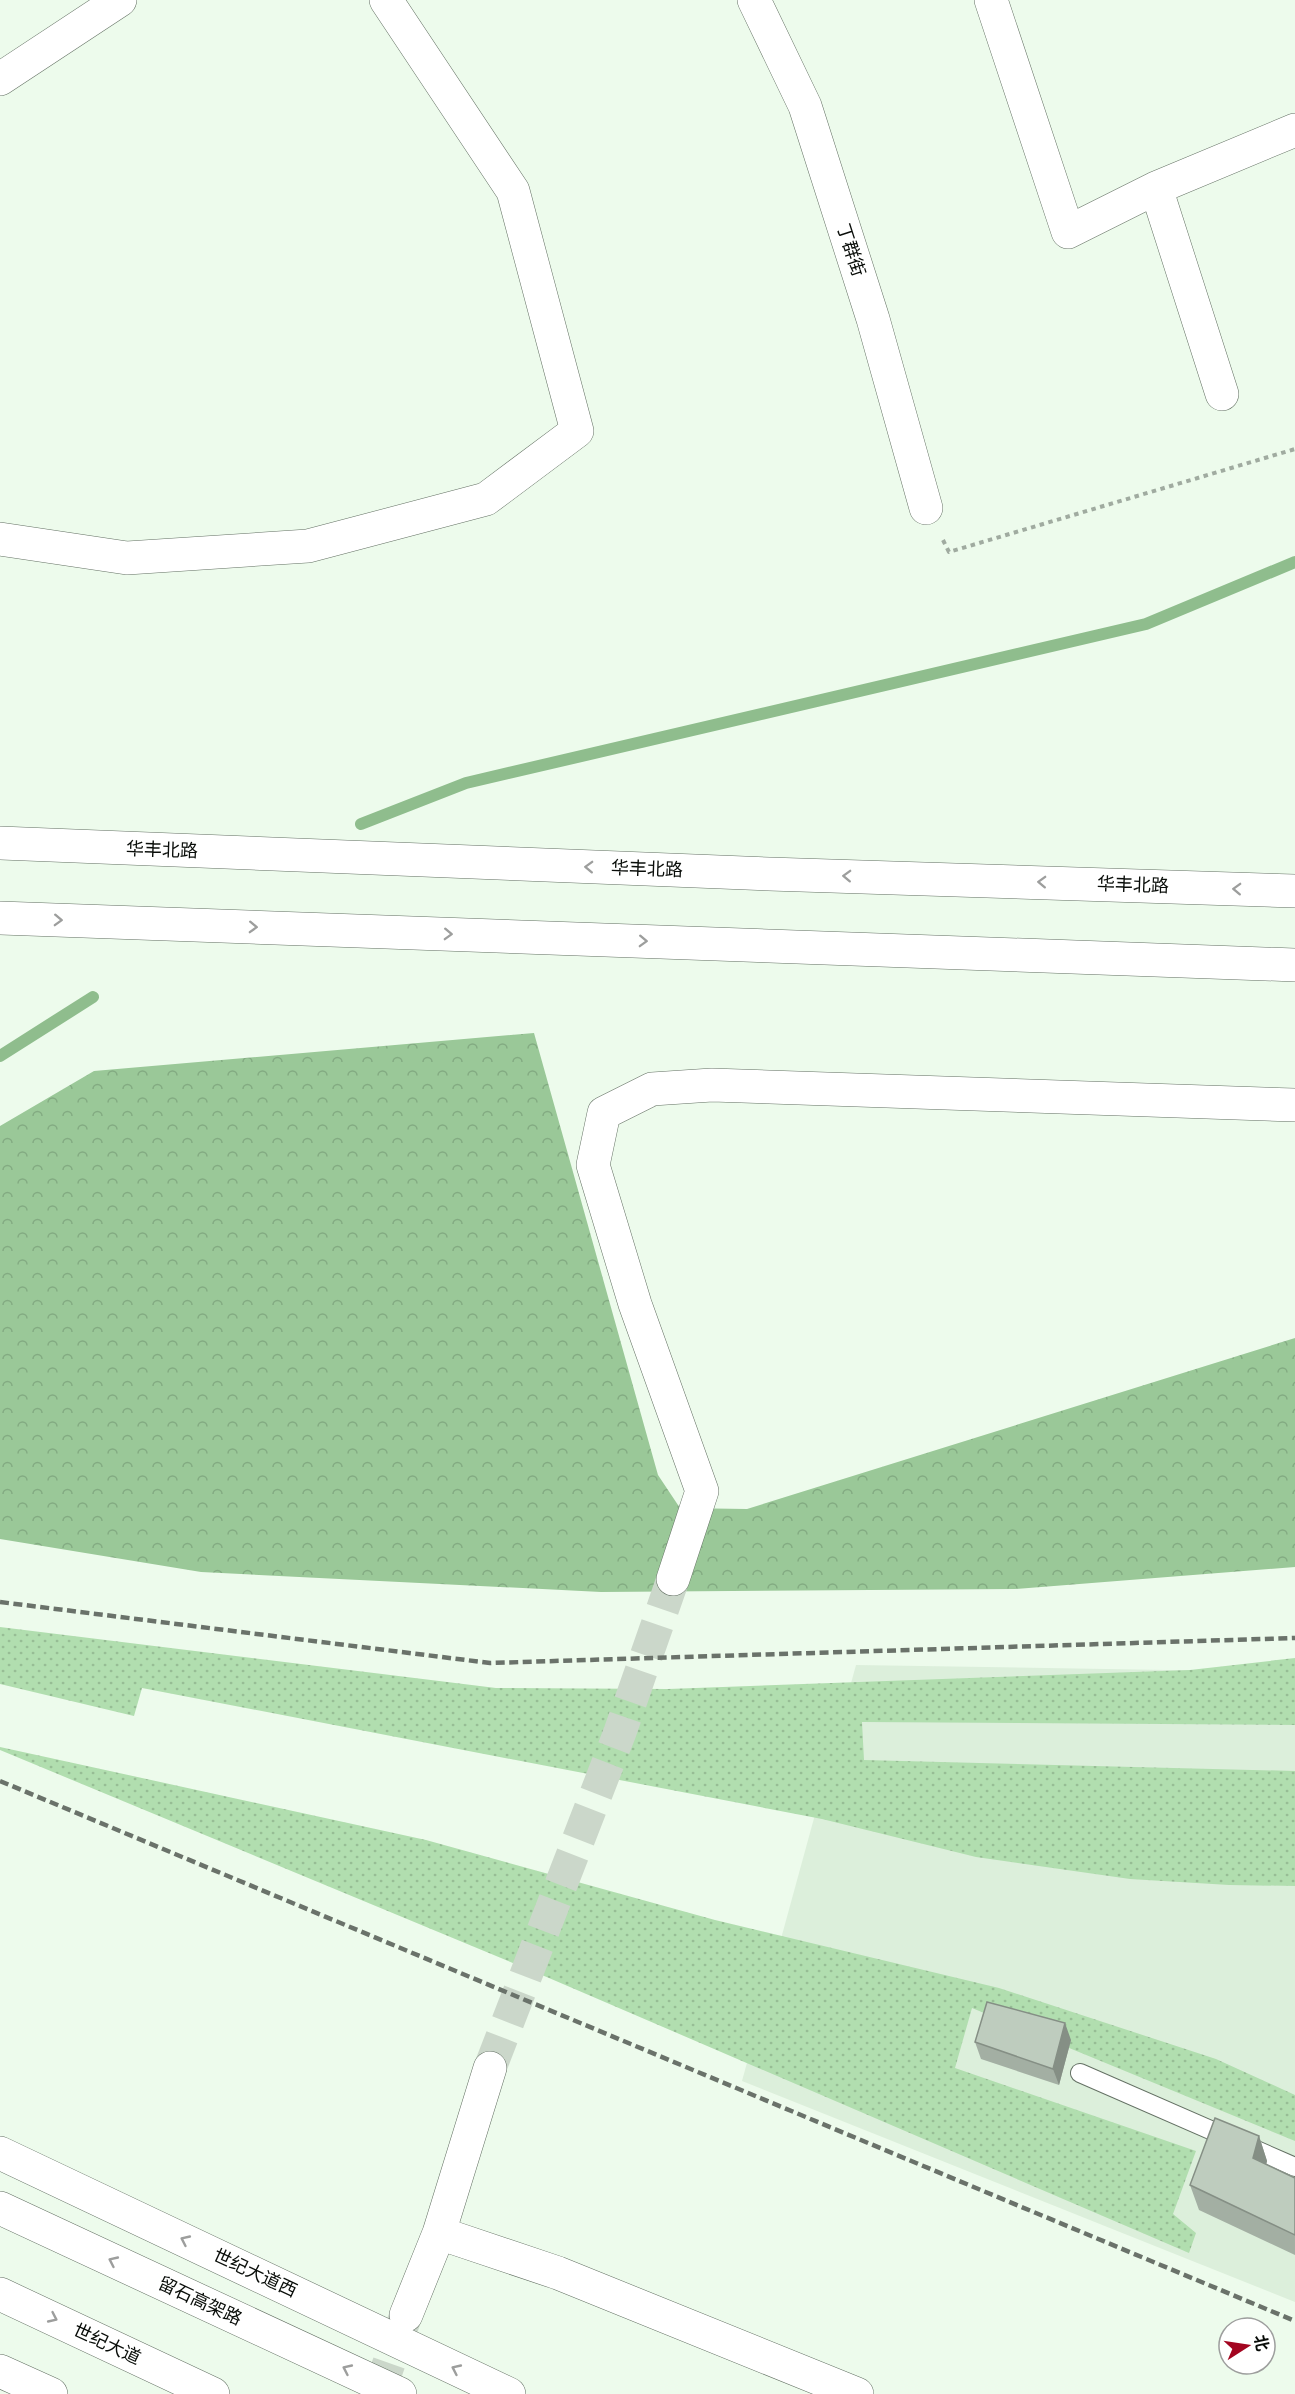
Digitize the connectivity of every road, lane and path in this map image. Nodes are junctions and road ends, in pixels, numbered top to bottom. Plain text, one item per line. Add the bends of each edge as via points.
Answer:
1 (120, 0) edge
2 (386, 0) edge
3 (754, 0) edge
4 (991, 0) edge
5 (0, 79) edge
6 (1295, 130) edge
7 (1156, 188) junction
8 (1222, 394) dead end
9 (1295, 449) edge
10 (926, 508) joint
11 (0, 539) edge
12 (0, 843) edge
13 (1295, 891) edge
14 (0, 918) edge
15 (1295, 965) edge
16 (1295, 1105) edge
17 (673, 1579) tunnel mouth
18 (490, 2068) tunnel mouth
19 (1080, 2073) dead end
20 (0, 2153) edge
21 (1295, 2167) edge
22 (0, 2208) edge
23 (439, 2233) junction
24 (0, 2294) edge
25 (406, 2315) tunnel mouth
26 (0, 2370) edge
27 (51, 2394) edge
28 (213, 2394) edge
29 (400, 2394) edge
30 (509, 2394) edge
31 (857, 2394) edge

1 - 5 main road
2 - 11 main road via 513,191 577,430 486,499 308,546 128,558
3 - 10 main road, 丁群街 via 805,106 873,319
4 - 7 main road via 1068,232
6 - 7 main road
7 - 8 main road
9 - 10 path via 949,552
13 -> 12 main road, 华丰北路
14 -> 15 main road
16 - 17 main road via 712,1085 652,1089 604,1113 593,1165 635,1304 702,1491
18 - 23 main road
19 - 21 lane
30 -> 20 main road, 世纪大道西
29 -> 22 main road, 留石高架路
23 - 25 main road
23 - 31 main road via 558,2274
24 -> 28 main road, 世纪大道
26 - 27 main road

